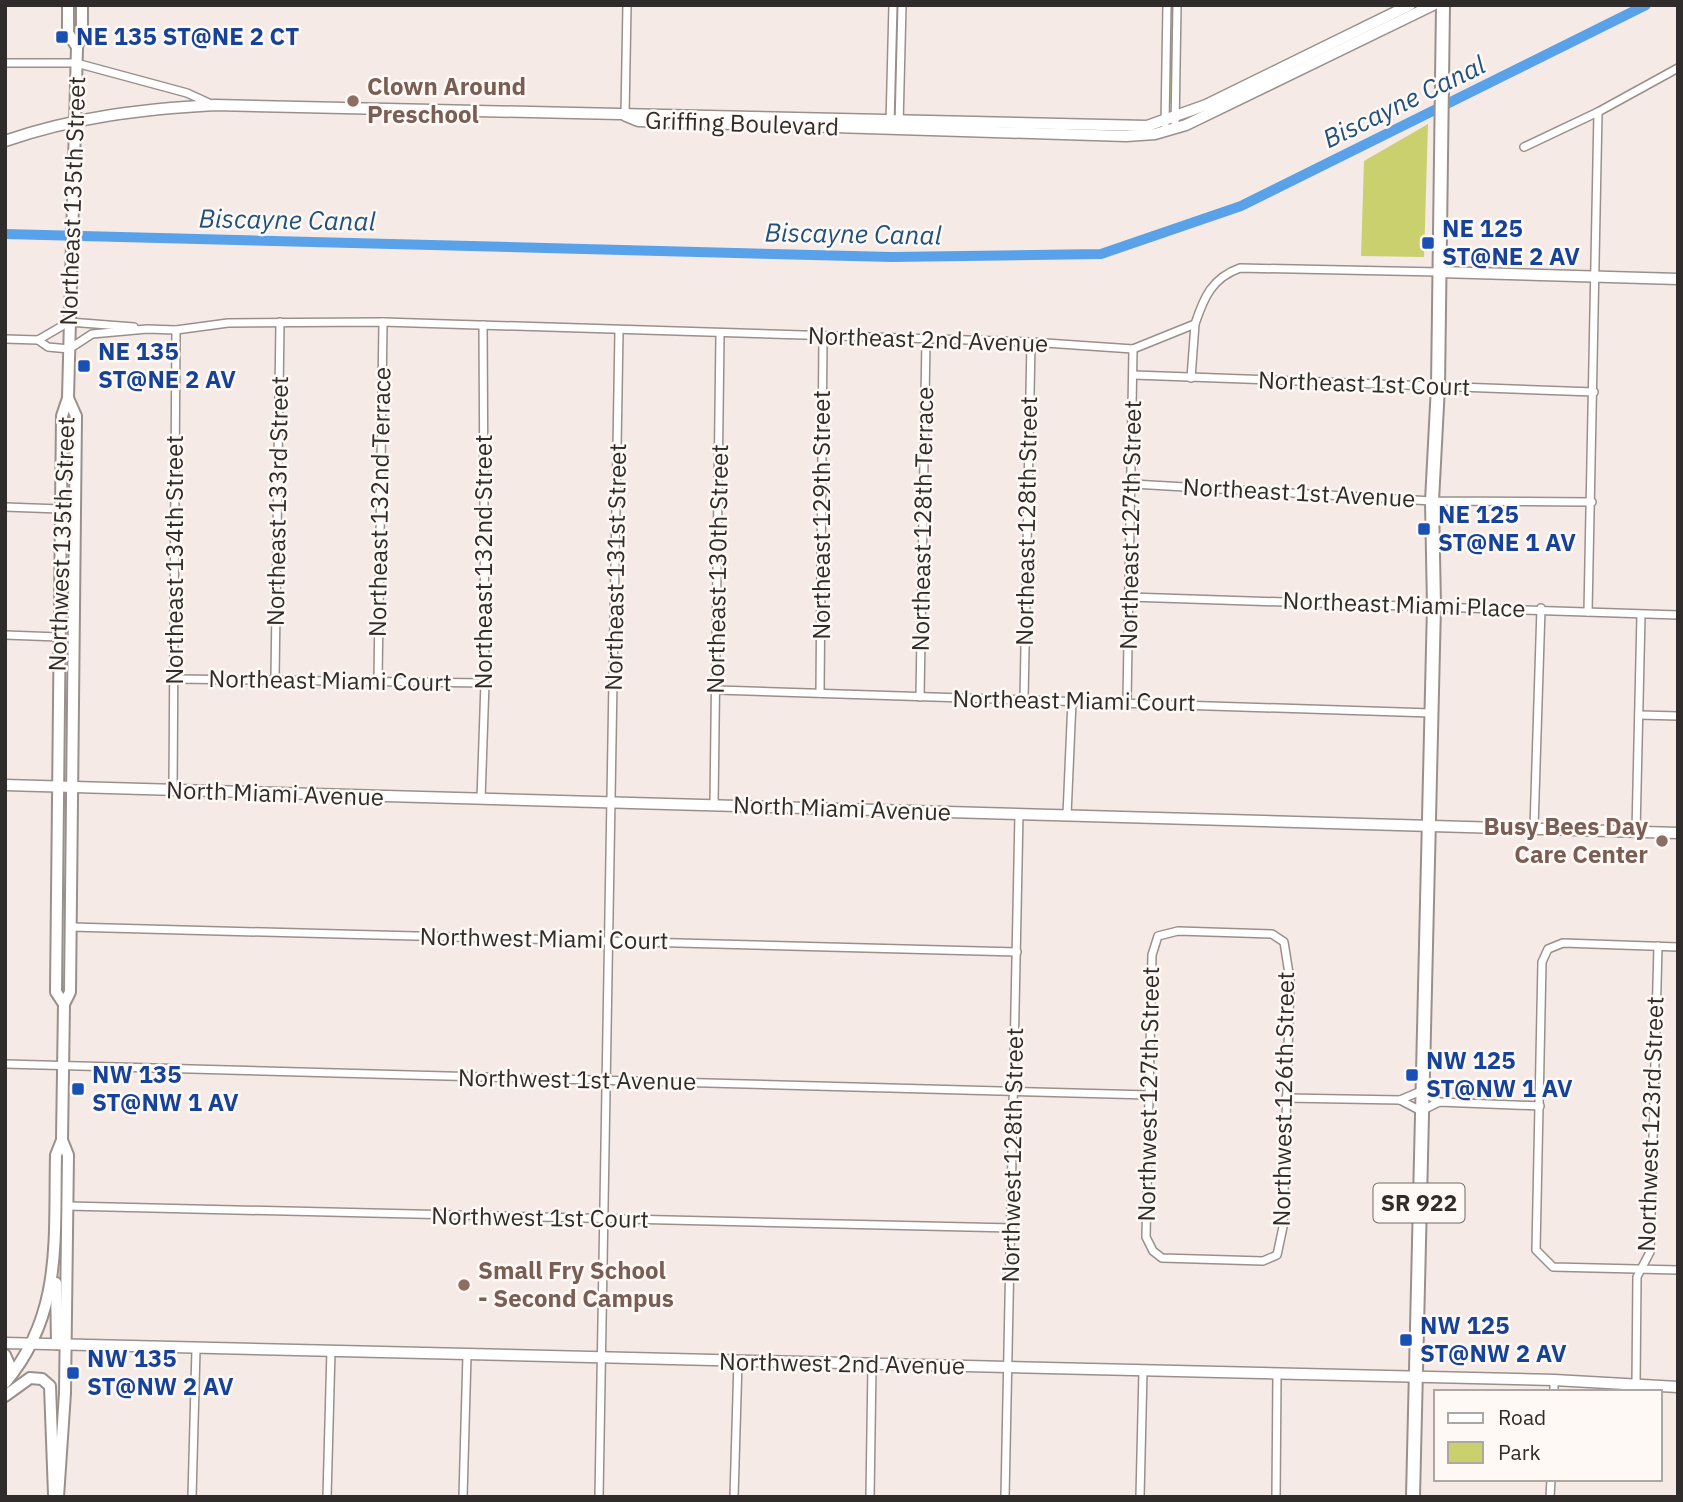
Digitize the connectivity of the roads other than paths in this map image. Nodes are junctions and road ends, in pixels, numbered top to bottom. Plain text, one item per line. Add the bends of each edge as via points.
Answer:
1 (68, 5) edge
2 (82, 5) edge
3 (627, 5) edge
4 (893, 5) edge
5 (902, 5) edge
6 (1167, 5) edge
7 (1177, 5) edge
8 (1410, 5) edge
9 (1433, 5) edge
10 (1443, 5) edge
11 (77, 47) junction
12 (5, 63) edge
13 (76, 63) junction
14 (1678, 68) edge
15 (215, 105) junction
16 (1598, 112) junction
17 (625, 116) junction
18 (75, 120) junction
19 (895, 125) junction
20 (1170, 125) junction
21 (5, 141) edge
22 (1524, 147) dead end
23 (1439, 272) junction
24 (1592, 275) junction
25 (1678, 279) edge
26 (69, 322) junction
27 (280, 322) junction
28 (383, 322) junction
29 (1195, 324) junction
30 (484, 325) junction
31 (141, 330) junction
32 (176, 330) junction
33 (619, 331) junction
34 (720, 334) junction
35 (823, 337) junction
36 (5, 339) edge
37 (38, 340) junction
38 (926, 340) junction
39 (1031, 342) junction
40 (69, 349) junction
41 (1133, 349) junction
42 (1135, 375) junction
43 (1191, 378) junction
44 (1438, 386) junction
45 (1594, 392) junction
46 (68, 398) junction
47 (1133, 484) junction
48 (1432, 501) junction
49 (1592, 502) junction
50 (5, 507) edge
51 (61, 509) junction
52 (1130, 597) junction
53 (1434, 606) junction
54 (1541, 608) junction
55 (1588, 612) junction
56 (1642, 615) junction
57 (1678, 615) edge
58 (5, 635) edge
59 (59, 637) junction
60 (175, 679) junction
61 (275, 680) junction
62 (378, 681) junction
63 (485, 683) junction
64 (717, 690) junction
65 (820, 693) junction
66 (920, 697) junction
67 (1024, 699) junction
68 (1072, 701) junction
69 (1127, 701) junction
70 (1431, 713) junction
71 (1639, 715) junction
72 (1678, 716) edge
73 (5, 785) edge
74 (58, 786) junction
75 (73, 786) junction
76 (173, 790) junction
77 (481, 800) junction
78 (610, 802) junction
79 (714, 805) junction
80 (1019, 814) junction
81 (1067, 815) junction
82 (1427, 825) junction
83 (1534, 828) junction
84 (1636, 831) junction
85 (1678, 833) edge
86 (57, 870) junction
87 (71, 927) junction
88 (1158, 936) joint
89 (608, 940) junction
90 (1658, 946) junction
91 (1678, 947) edge
92 (1017, 952) junction
93 (64, 1004) junction
94 (5, 1064) edge
95 (63, 1066) junction
96 (605, 1080) junction
97 (1015, 1090) junction
98 (1421, 1091) junction
99 (1149, 1095) junction
100 (1286, 1098) junction
101 (1400, 1101) junction
102 (1439, 1102) junction
103 (1540, 1105) junction
104 (1421, 1111) junction
105 (62, 1139) junction
106 (68, 1206) junction
107 (604, 1220) junction
108 (1012, 1228) junction
109 (1278, 1255) joint
110 (53, 1270) junction
111 (1642, 1270) junction
112 (1678, 1270) edge
113 (5, 1343) edge
114 (32, 1344) junction
115 (62, 1344) junction
116 (196, 1349) junction
117 (331, 1350) junction
118 (467, 1354) junction
119 (5, 1355) edge
120 (602, 1358) junction
121 (738, 1362) junction
122 (872, 1365) junction
123 (1008, 1367) junction
124 (1143, 1371) junction
125 (1277, 1374) junction
126 (1415, 1378) junction
127 (1554, 1380) junction
128 (6, 1382) edge
129 (1636, 1384) junction
130 (1678, 1387) edge
131 (1554, 1390) edge
132 (5, 1396) edge
133 (56, 1497) edge
134 (192, 1497) edge
135 (327, 1497) edge
136 (463, 1497) edge
137 (599, 1497) edge
138 (734, 1497) edge
139 (870, 1497) edge
140 (1005, 1497) edge
141 (1140, 1497) edge
142 (1276, 1497) edge
143 (1413, 1497) edge

1 - 11 main road, Northeast 135th Street via 68,33
2 - 11 main road, Northeast 135th Street
3 - 17 street
4 - 19 street
5 - 19 street
6 - 20 street
7 - 20 street
8 - 20 street, Griffing Boulevard
9 - 20 street, Griffing Boulevard
10 - 23 main road, SR 922
11 - 13 main road, Northeast 135th Street
12 - 13 street
13 - 15 street
13 - 18 main road, Northeast 135th Street
14 - 16 street
15 - 17 street, Griffing Boulevard
15 - 18 street, Griffing Boulevard
16 - 22 street
16 - 24 street
17 - 19 street, Griffing Boulevard via 638,121
18 - 21 street, Griffing Boulevard
18 - 26 main road, Northeast 135th Street
19 - 20 street, Griffing Boulevard via 1126,136
23 - 24 street
23 - 29 street via 1240,268 1221,274 1203,297
23 - 44 main road, SR 922
24 - 25 street
24 - 45 street
26 - 31 street, Northeast 2nd Avenue
26 - 37 street
26 - 40 main road, Northeast 135th Street
27 - 28 street, Northeast 2nd Avenue
27 - 32 street, Northeast 2nd Avenue
27 - 61 street, Northeast 133rd Street
28 - 30 street, Northeast 2nd Avenue
28 - 62 street, Northeast 132nd Terrace
29 - 41 street, Northeast 2nd Avenue
29 - 43 street
30 - 33 street, Northeast 2nd Avenue
30 - 63 street, Northeast 132nd Street
31 - 32 street, Northeast 2nd Avenue
31 - 40 street, Northeast 2nd Avenue via 92,334
32 - 60 street, Northeast 134th Street
33 - 34 street, Northeast 2nd Avenue
33 - 78 street, Northeast 131st Street
34 - 35 street, Northeast 2nd Avenue
34 - 64 street, Northeast 130th Street
35 - 38 street, Northeast 2nd Avenue
35 - 65 street, Northeast 129th Street
36 - 37 street
37 - 40 street via 48,347
38 - 39 street, Northeast 2nd Avenue
38 - 66 street, Northeast 128th Terrace
39 - 41 street, Northeast 2nd Avenue
39 - 67 street, Northeast 128th Street
40 - 46 main road, Northeast 135th Street
41 - 42 street, Northeast 127th Street
42 - 43 street, Northeast 1st Court
42 - 47 street, Northeast 127th Street
43 - 44 street, Northeast 1st Court
44 - 45 street, Northeast 1st Court
44 - 48 main road, SR 922
45 - 49 street
46 - 51 main road, Northwest 135th Street via 62,416
46 - 75 main road, Northwest 135th Street via 76,416
47 - 48 street, Northeast 1st Avenue
47 - 52 street, Northeast 127th Street
48 - 49 street, Northeast 1st Avenue
48 - 53 main road, SR 922
49 - 55 street
50 - 51 street
51 - 59 main road, Northwest 135th Street
52 - 53 street, Northeast Miami Place
52 - 69 street, Northeast 127th Street
53 - 54 street, Northeast Miami Place
53 - 70 main road, SR 922
54 - 55 street, Northeast Miami Place
54 - 83 street
55 - 56 street, Northeast Miami Place
56 - 57 street, Northeast Miami Place
56 - 71 street
58 - 59 street
59 - 74 main road, Northwest 135th Street
60 - 61 street, Northeast Miami Court
60 - 76 street, Northeast 134th Street
61 - 62 street, Northeast Miami Court
62 - 63 street, Northeast Miami Court
63 - 77 street, Northeast 132nd Street
64 - 65 street, Northeast Miami Court
64 - 79 street, Northeast 130th Street
65 - 66 street, Northeast Miami Court
66 - 67 street, Northeast Miami Court
67 - 68 street, Northeast Miami Court
68 - 69 street, Northeast Miami Court
68 - 81 street
69 - 70 street, Northeast Miami Court
70 - 82 main road, SR 922
71 - 72 street
71 - 84 street
73 - 74 street, North Miami Avenue
74 - 75 street, North Miami Avenue
74 - 86 main road, Northwest 135th Street
75 - 76 street, North Miami Avenue
75 - 87 main road, Northwest 135th Street
76 - 77 street, North Miami Avenue
77 - 78 street, North Miami Avenue
78 - 79 street, North Miami Avenue
78 - 89 street, Northeast 131st Street
79 - 80 street, North Miami Avenue
80 - 81 street, North Miami Avenue
80 - 92 street, Northwest 128th Street
81 - 82 street, North Miami Avenue
82 - 83 street, North Miami Avenue
82 - 98 main road, SR 922
83 - 84 street, North Miami Avenue
84 - 85 street, North Miami Avenue
86 - 87 main road via 63,884 63,922
86 - 93 main road, Northwest 135th Street via 56,992
87 - 89 street, Northwest Miami Court
87 - 93 main road, Northwest 135th Street via 70,992
88 - 99 street, Northwest 127th Street via 1152,955
88 - 100 street, Northwest 126th Street via 1178,931 1272,934 1284,942 1290,980
89 - 92 street, Northwest Miami Court
89 - 96 street, Northeast 131st Street
90 - 91 street
90 - 103 street via 1563,943 1548,949 1542,962
90 - 111 street, Northwest 123rd Street via 1650,1252
92 - 97 street, Northwest 128th Street
93 - 95 main road, Northwest 135th Street
94 - 95 street, Northwest 1st Avenue
95 - 96 street, Northwest 1st Avenue
95 - 105 main road, Northwest 135th Street
96 - 97 street, Northwest 1st Avenue
96 - 107 street, Northeast 131st Street
97 - 99 street, Northwest 1st Avenue
97 - 108 street, Northwest 128th Street
98 - 101 street
98 - 102 street
98 - 104 main road, SR 922
99 - 109 street, Northwest 127th Street via 1146,1237 1153,1251 1162,1258 1262,1261
100 - 101 street
100 - 109 street, Northwest 126th Street via 1283,1227
101 - 104 street
102 - 103 street
102 - 104 street
103 - 111 street via 1536,1250 1553,1267
104 - 126 main road, SR 922
105 - 106 main road, Northwest 135th Street via 68,1155
105 - 110 main road, Northwest 135th Street via 56,1155
106 - 107 street, Northwest 1st Court
106 - 115 main road, Northwest 135th Street
107 - 108 street, Northwest 1st Court
107 - 120 street, Northeast 131st Street
108 - 123 street, Northwest 128th Street
110 - 114 main road, Northwest 135th Street via 45,1315
110 - 115 main road
111 - 112 street
111 - 129 street, Northwest 123rd Street via 1637,1277
113 - 114 street, Northwest 2nd Avenue
114 - 115 street, Northwest 2nd Avenue
114 - 128 main road, Northwest 135th Street
115 - 116 street, Northwest 2nd Avenue
115 - 133 main road, Northwest 135th Street
116 - 117 street, Northwest 2nd Avenue
116 - 134 street
117 - 118 street, Northwest 2nd Avenue
117 - 135 street
118 - 120 street, Northwest 2nd Avenue
118 - 136 street
119 - 128 main road via 9,1364
120 - 121 street, Northwest 2nd Avenue
120 - 137 street, Northeast 131st Street
121 - 122 street, Northwest 2nd Avenue
121 - 138 street
122 - 123 street, Northwest 2nd Avenue
122 - 139 street
123 - 124 street, Northwest 2nd Avenue
123 - 140 street, Northwest 128th Street
124 - 125 street, Northwest 2nd Avenue
124 - 141 street
125 - 126 street, Northwest 2nd Avenue
125 - 142 street
126 - 127 street, Northwest 2nd Avenue
126 - 143 main road, SR 922
127 - 129 street, Northwest 2nd Avenue
127 - 131 street
129 - 130 street, Northwest 2nd Avenue
132 - 133 main road via 30,1378 42,1379 50,1386 51,1479

